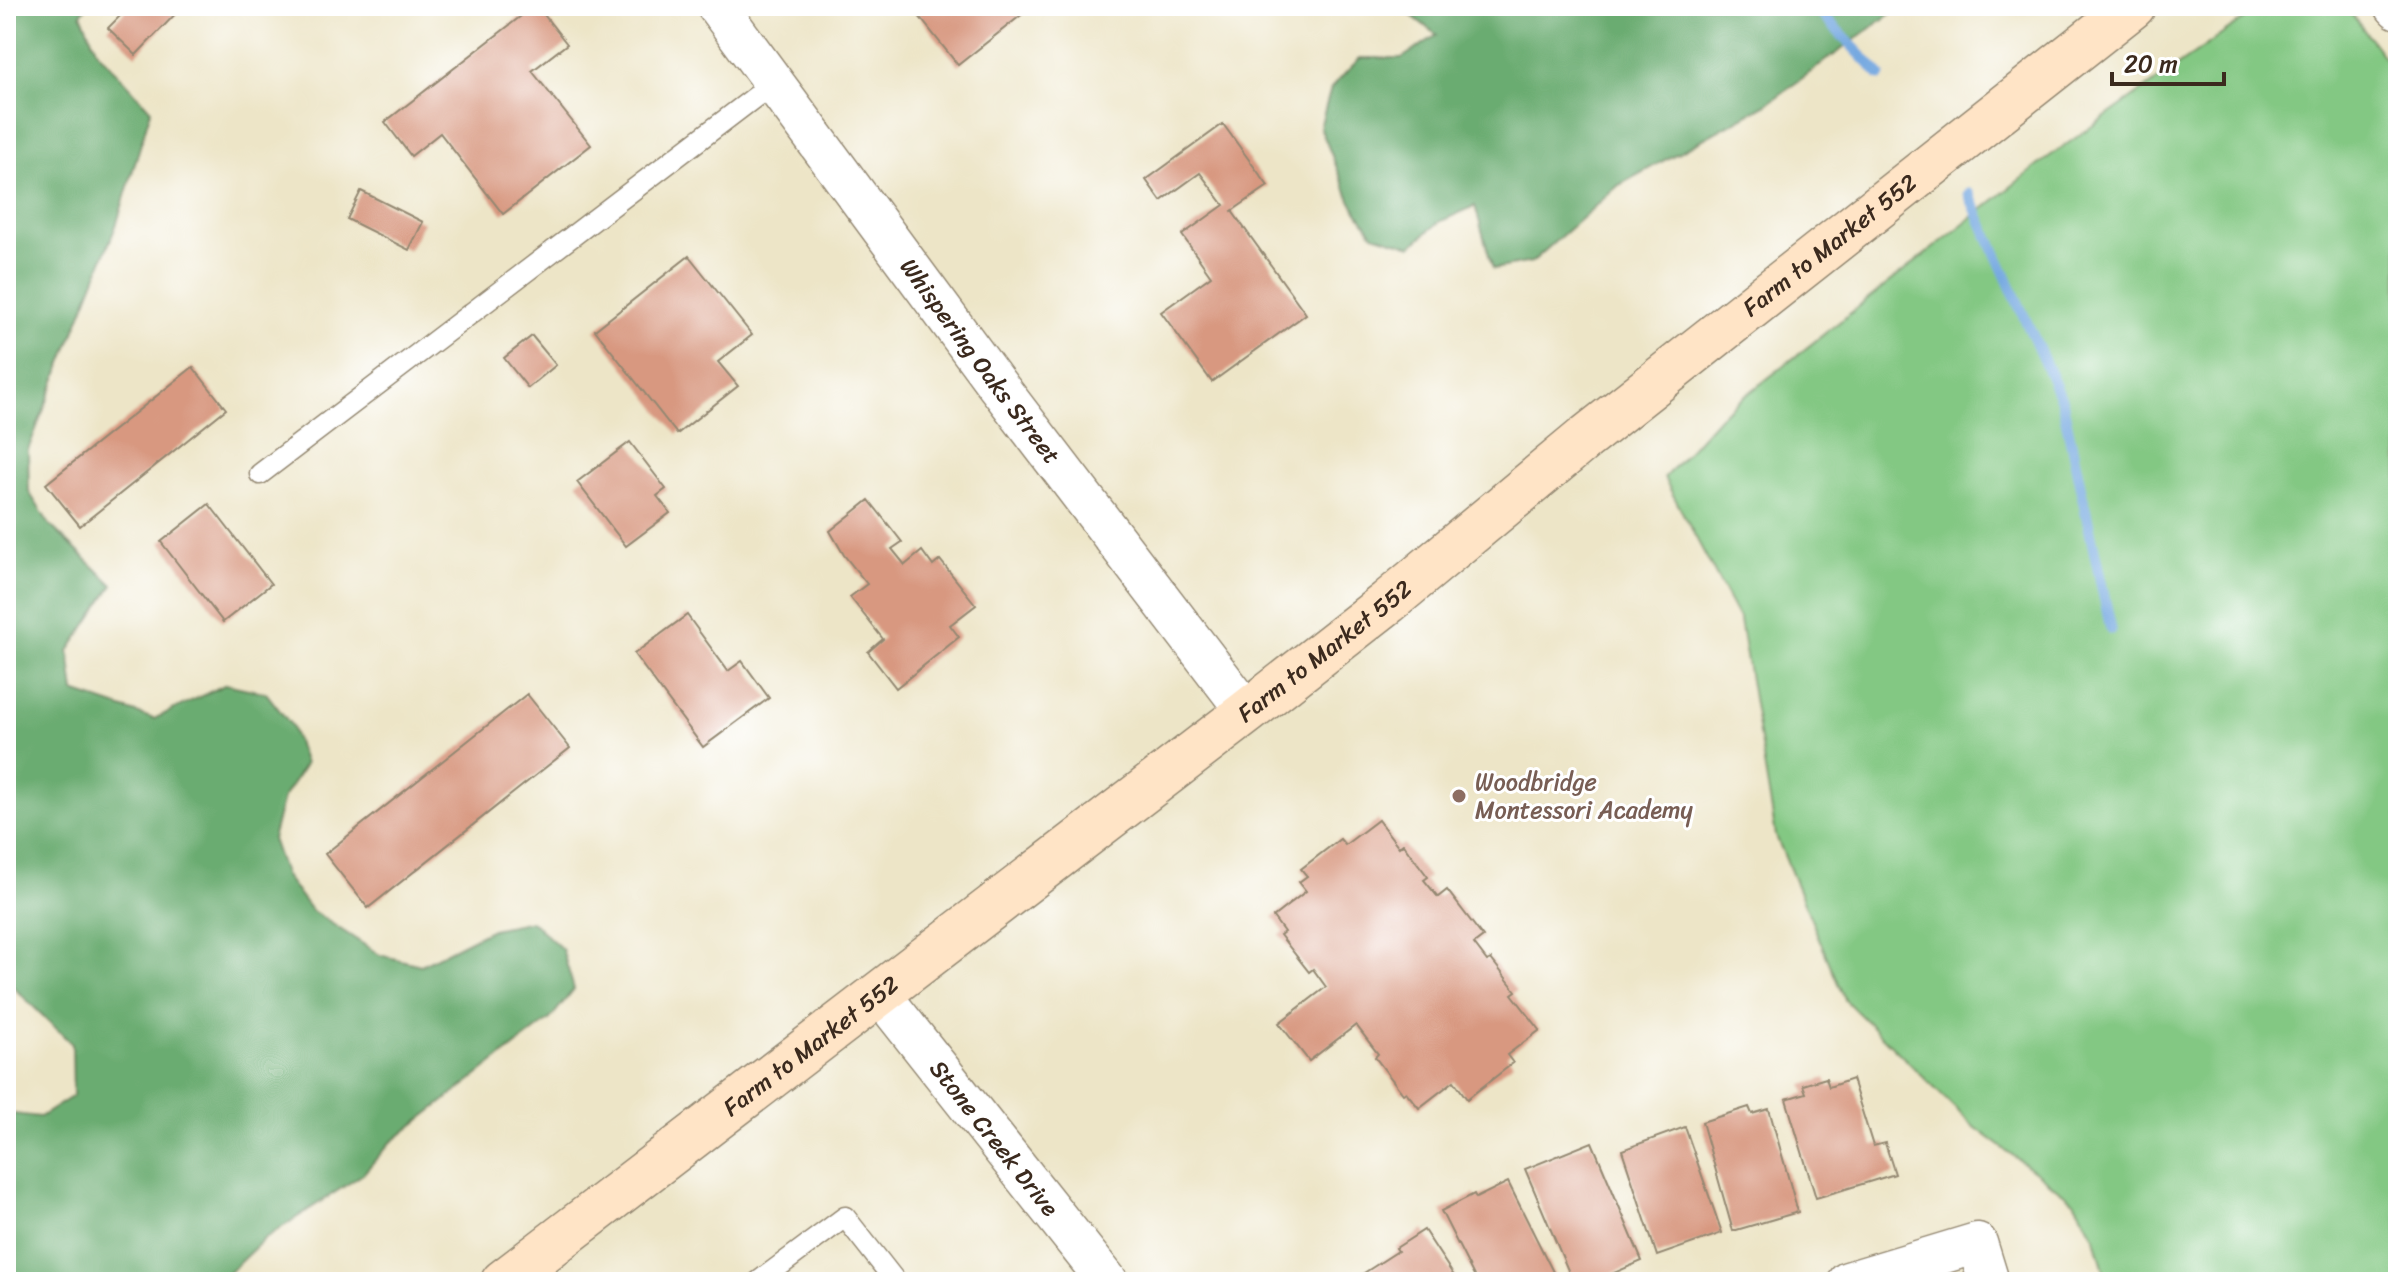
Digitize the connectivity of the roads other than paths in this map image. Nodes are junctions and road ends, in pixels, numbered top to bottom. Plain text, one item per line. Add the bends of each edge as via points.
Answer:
1 (717, 6) edge
2 (2133, 6) edge
3 (775, 82) junction
4 (260, 474) dead end
5 (1247, 712) junction
6 (880, 994) junction
7 (503, 1282) edge
8 (758, 1282) edge
9 (896, 1282) edge
10 (1108, 1282) edge
11 (1848, 1282) edge
12 (1989, 1282) edge

1 - 3 street, Whispering Oaks Street
2 - 5 main road, Farm to Market 552
3 - 4 lane
3 - 5 street, Whispering Oaks Street via 994,381
5 - 6 main road, Farm to Market 552
6 - 7 main road, Farm to Market 552
6 - 10 street, Stone Creek Drive
8 - 9 lane via 845,1217
11 - 12 street via 1977,1243

